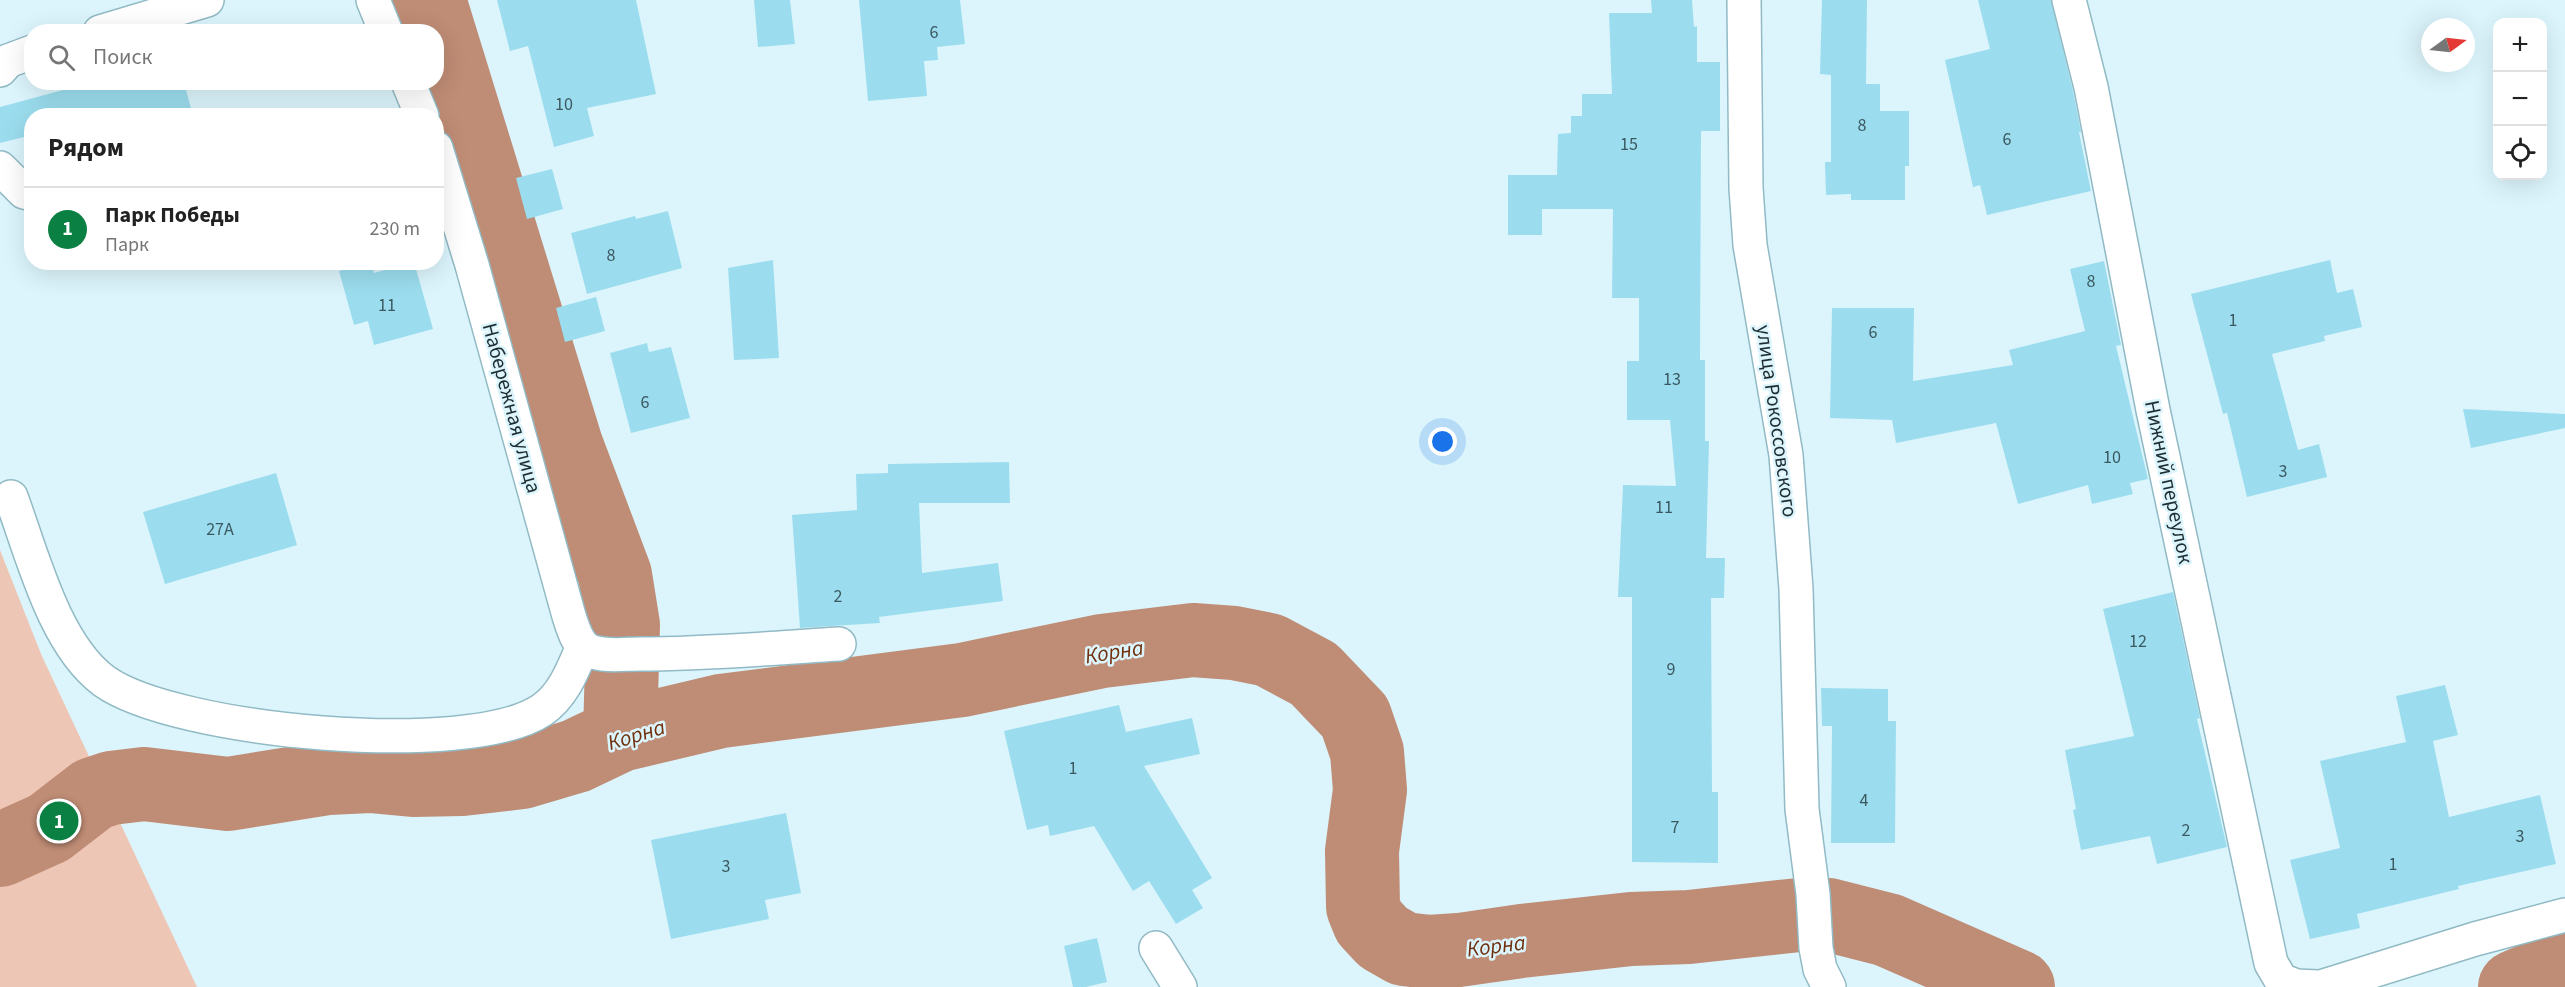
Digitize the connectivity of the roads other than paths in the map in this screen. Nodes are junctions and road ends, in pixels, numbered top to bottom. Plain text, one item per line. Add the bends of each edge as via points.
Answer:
1 (207, 0) edge
2 (373, 0) edge
3 (1744, 0) edge
4 (2068, 0) edge
5 (127, 24) edge
6 (383, 24) edge
7 (24, 55) edge
8 (0, 70) edge
9 (411, 90) edge
10 (419, 108) edge
11 (0, 168) edge
12 (444, 174) edge
13 (24, 190) edge
14 (11, 497) dead end
15 (839, 644) dead end
16 (593, 650) junction
17 (2565, 915) edge
18 (1156, 948) dead end
19 (1180, 987) edge
20 (1829, 987) edge
21 (2320, 987) edge

1 - 5 street
2 - 6 street
3 - 20 street, улица Рокоссовского via 1750,244 1786,455 1796,589 1802,809 1816,948
4 - 21 street, Нижний переулок via 2093,99 2153,410 2271,963 2281,980 2296,986
7 - 8 street
9 - 10 street
11 - 13 street
12 - 16 street, Набережная улица via 569,616 576,635
14 - 16 street via 56,618 69,642 104,680 151,704 324,734 373,736 494,728 542,710
15 - 16 street via 648,654
17 - 21 street
18 - 19 street

